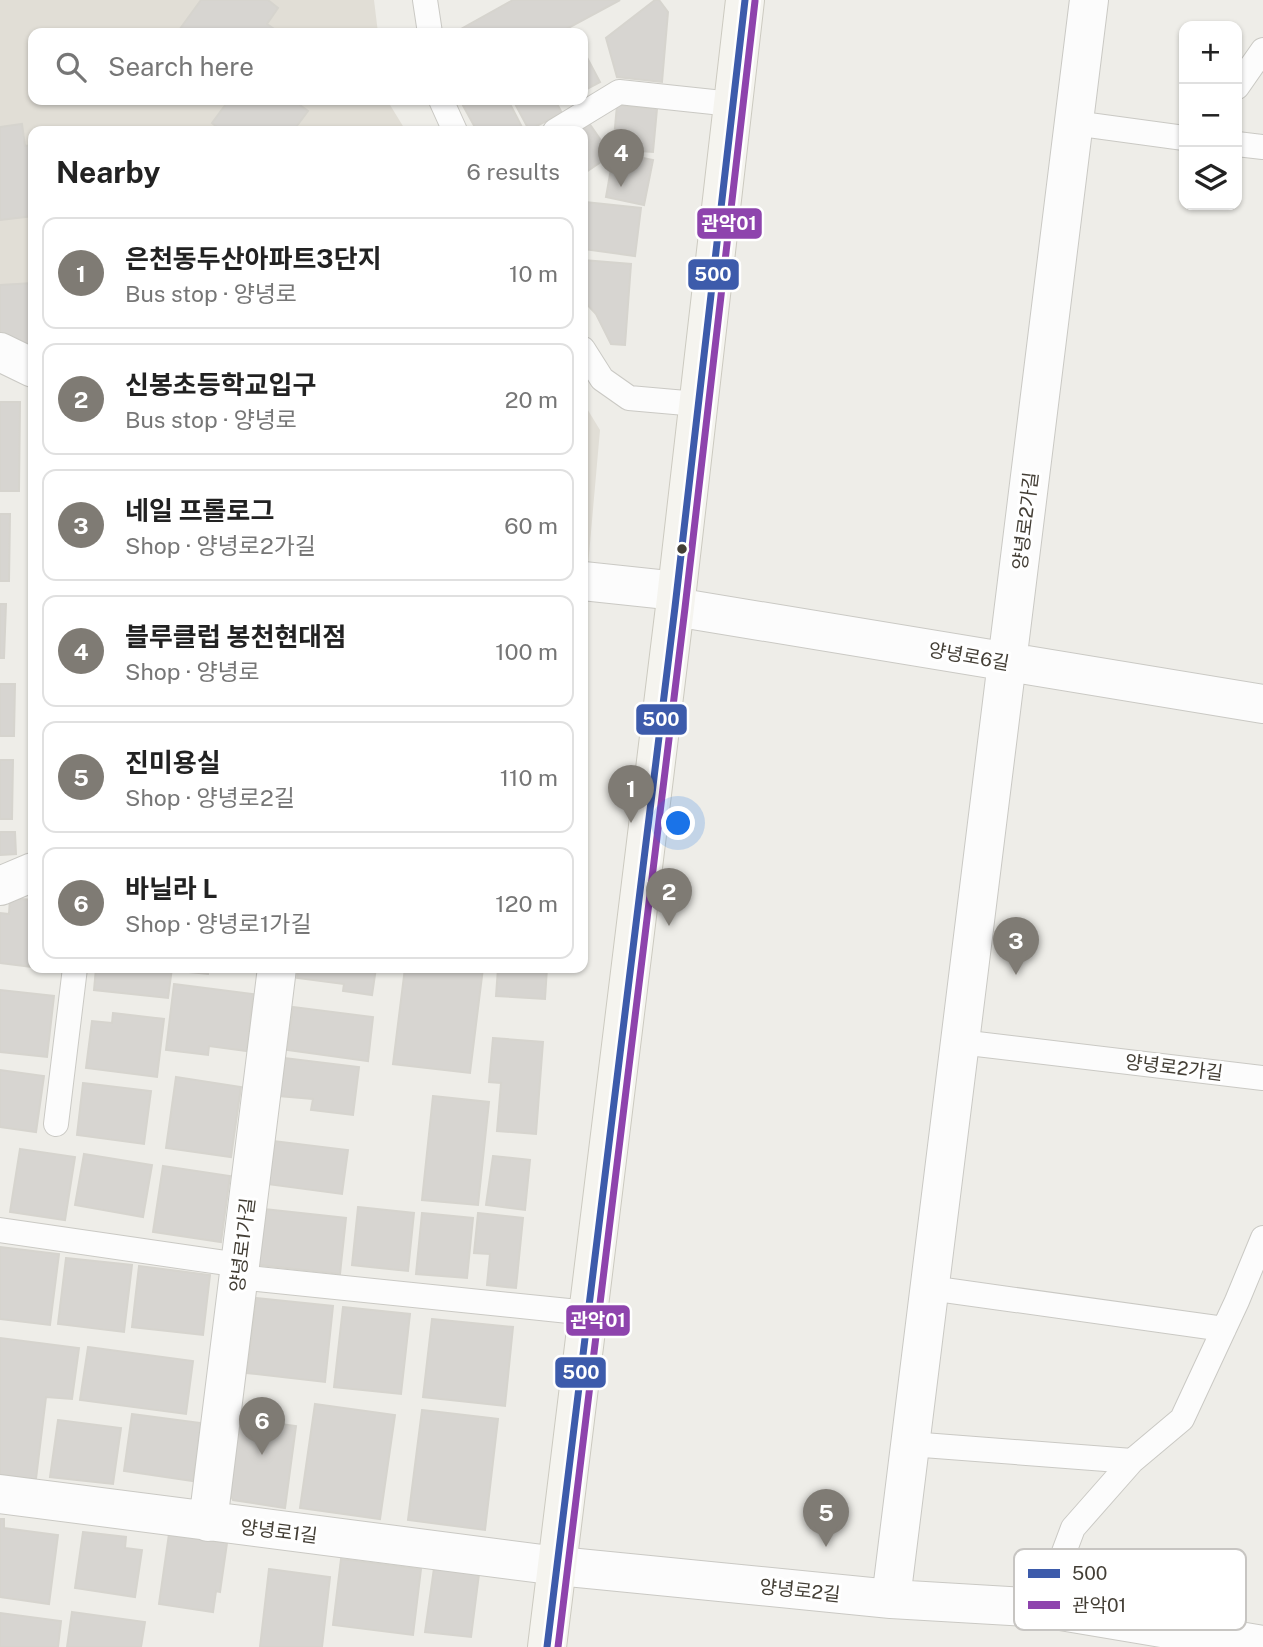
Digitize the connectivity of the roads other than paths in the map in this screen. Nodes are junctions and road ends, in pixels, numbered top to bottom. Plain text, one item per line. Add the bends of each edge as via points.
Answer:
1 (425, 0) edge
2 (745, 0) edge
3 (1089, 0) edge
4 (429, 28) edge
5 (1263, 50) edge
6 (1239, 84) edge
7 (732, 104) junction
8 (443, 105) edge
9 (1074, 123) junction
10 (453, 126) edge
11 (563, 126) edge
12 (1179, 137) edge
13 (1242, 145) edge
14 (1263, 147) edge
15 (0, 352) edge
16 (588, 357) edge
17 (28, 366) edge
18 (697, 404) junction
19 (588, 582) edge
20 (676, 599) junction
21 (1007, 663) junction
22 (1263, 704) edge
23 (28, 874) edge
24 (0, 886) edge
25 (74, 973) edge
26 (276, 973) edge
27 (960, 1042) junction
28 (1263, 1078) edge
29 (56, 1124) dead end
30 (0, 1230) edge
31 (1263, 1238) edge
32 (239, 1271) junction
33 (930, 1288) junction
34 (588, 1313) junction
35 (1224, 1329) junction
36 (910, 1444) junction
37 (1132, 1461) junction
38 (0, 1494) edge
39 (208, 1521) junction
40 (1065, 1549) edge
41 (558, 1566) junction
42 (891, 1599) junction
43 (1014, 1606) edge
44 (1174, 1630) edge
45 (1263, 1645) edge
46 (547, 1647) edge

1 - 4 lane
2 - 7 main road
3 - 9 street, 양녕로2가길
5 - 6 lane
7 - 11 lane via 619,92
7 - 18 main road
8 - 10 lane
9 - 12 lane
9 - 21 street, 양녕로2가길
13 - 14 lane
15 - 17 street
16 - 18 lane via 601,379 629,398
18 - 20 main road
19 - 20 street, 양녕로6길
20 - 21 street, 양녕로6길
20 - 34 main road
21 - 22 street, 양녕로6길
21 - 27 street, 양녕로2가길
23 - 24 street
25 - 29 lane
26 - 32 street, 양녕로1가길
27 - 28 lane, 양녕로2가길
27 - 33 street, 양녕로2가길
30 - 32 lane
31 - 35 lane
32 - 34 lane
32 - 39 street, 양녕로1가길
33 - 35 lane
33 - 36 street, 양녕로2가길
34 - 41 main road
35 - 37 lane via 1182,1419
36 - 37 lane
36 - 42 street, 양녕로2가길
37 - 40 lane via 1073,1528
38 - 39 street, 양녕로1길
39 - 41 street, 양녕로1길
41 - 42 street, 양녕로2길
41 - 46 main road
42 - 43 street, 양녕로2길
44 - 45 street, 양녕로2길

